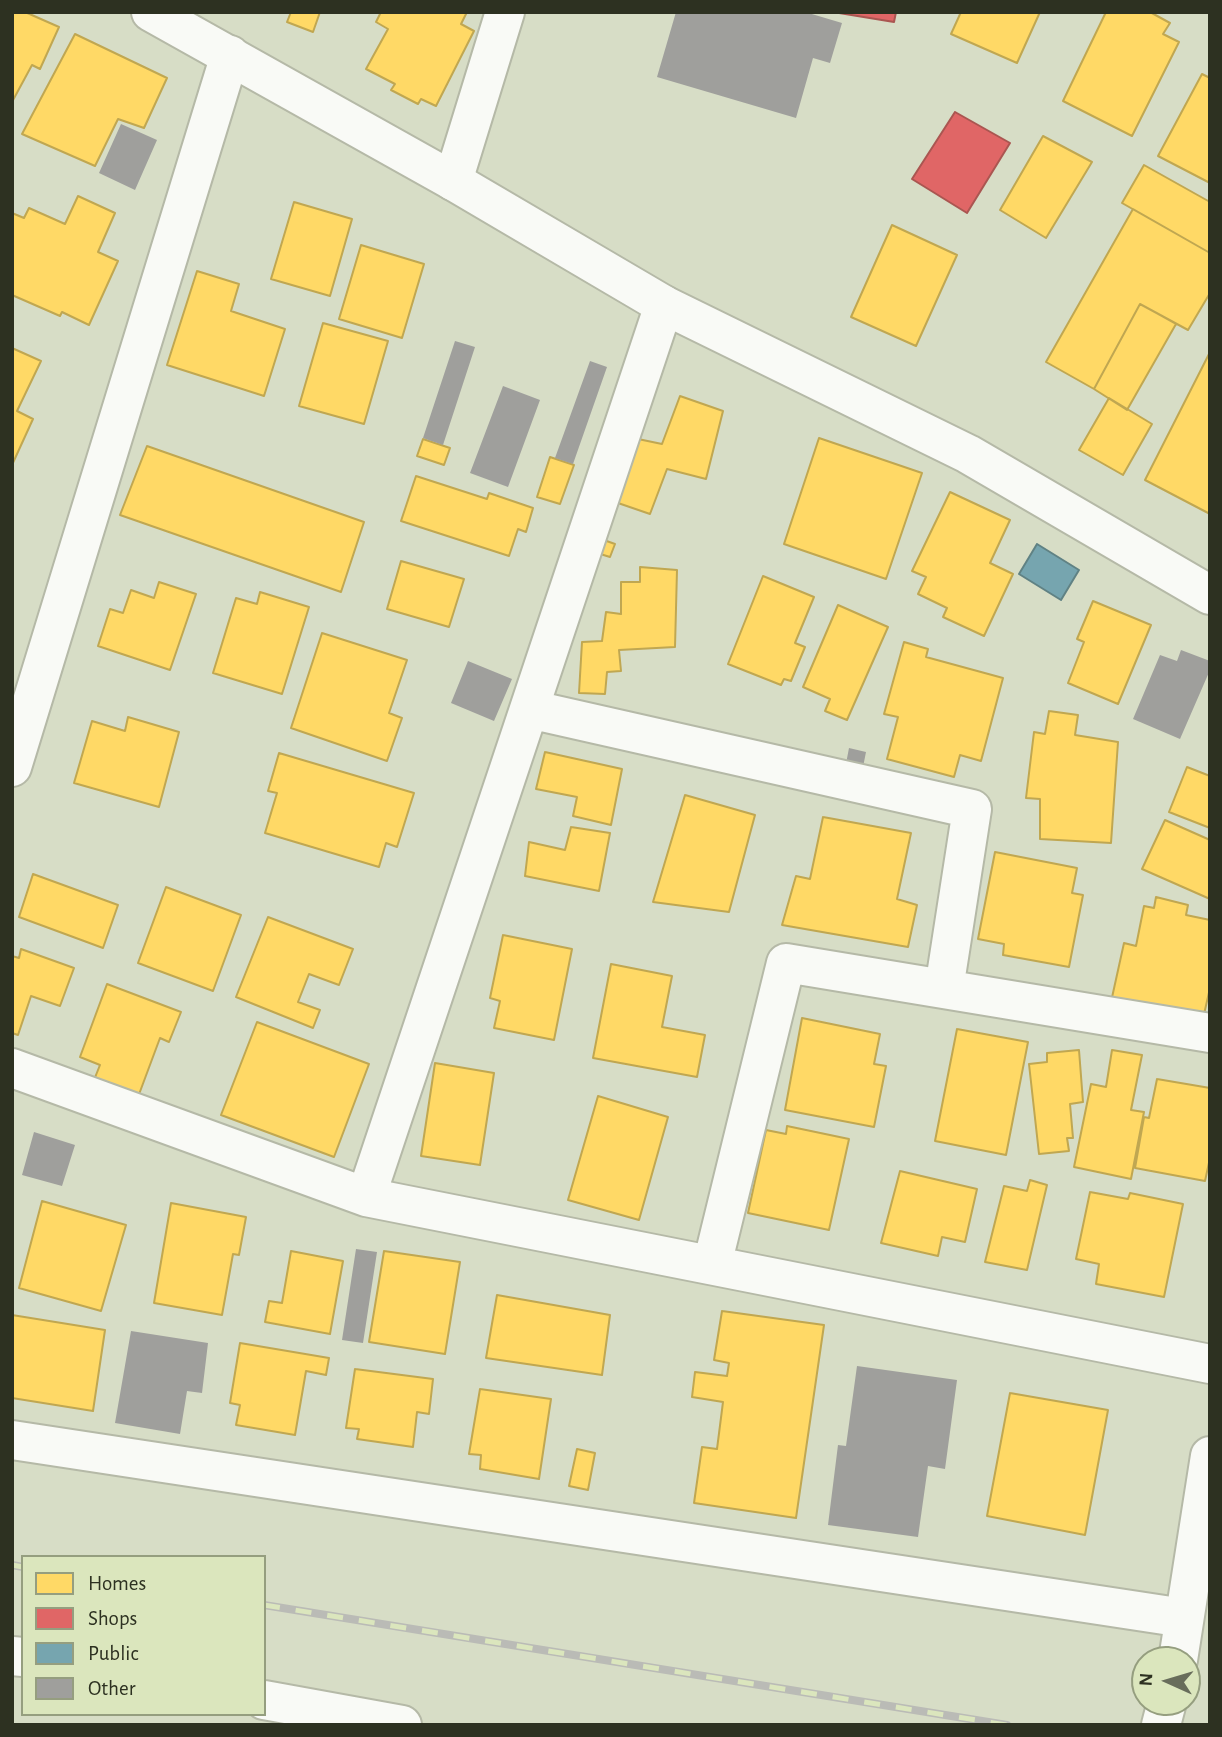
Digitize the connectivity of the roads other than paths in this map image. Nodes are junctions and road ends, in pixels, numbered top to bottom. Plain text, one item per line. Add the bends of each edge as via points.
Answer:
1 (151, 12) edge
2 (505, 12) edge
3 (230, 55) junction
4 (453, 181) junction
5 (664, 305) junction
6 (1210, 594) edge
7 (529, 709) junction
8 (12, 768) edge
9 (944, 989) junction
10 (1210, 1033) edge
11 (12, 1068) edge
12 (366, 1197) junction
13 (712, 1265) junction
14 (1210, 1364) edge
15 (12, 1440) edge
16 (1210, 1456) edge
17 (1184, 1618) junction
18 (1188, 1646) edge
19 (266, 1700) edge
20 (352, 1720) edge
21 (401, 1725) edge

1 - 3 street
2 - 4 street
3 - 4 street
3 - 8 street
4 - 5 street
5 - 6 street via 968,454
5 - 7 street
7 - 9 street via 972,809
7 - 12 street
9 - 10 street
9 - 13 street via 786,963
11 - 12 street
12 - 13 street
13 - 14 street
15 - 17 street
16 - 17 street
17 - 18 street
19 - 20 street
20 - 21 street

